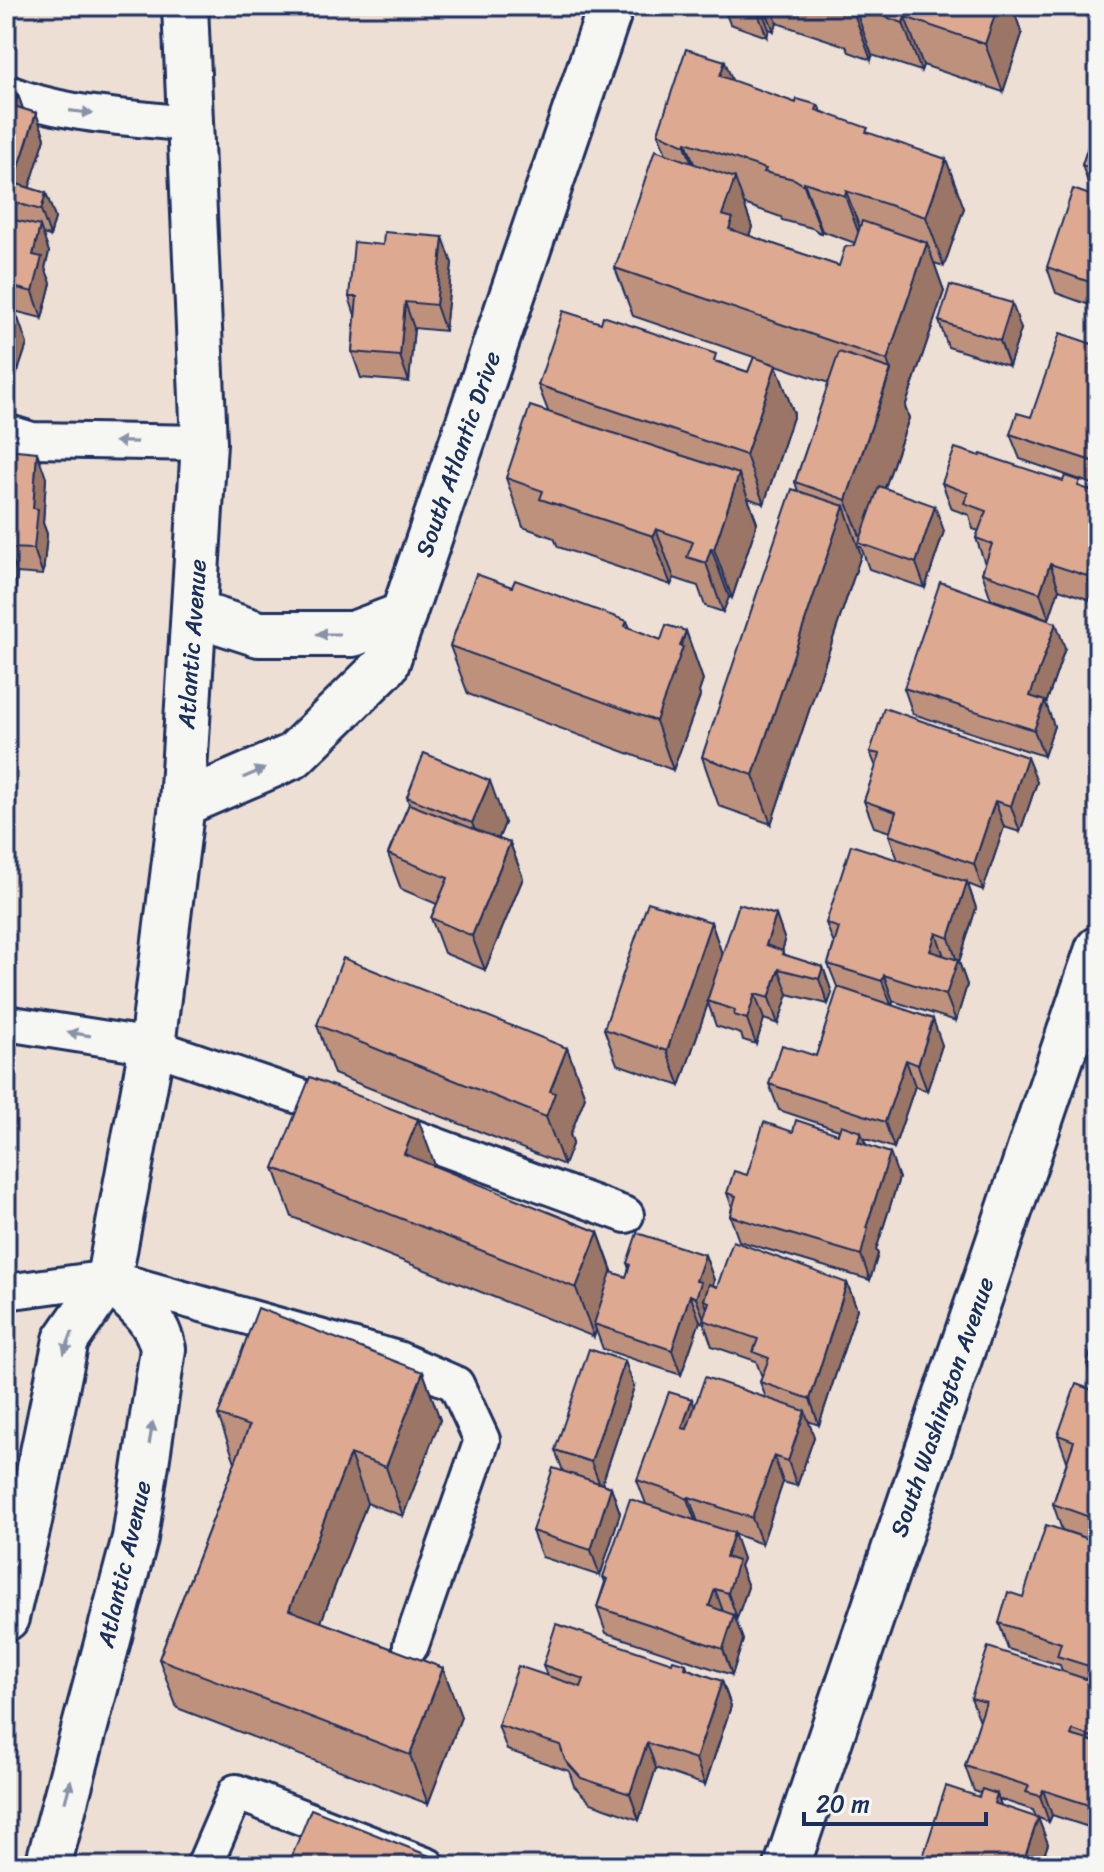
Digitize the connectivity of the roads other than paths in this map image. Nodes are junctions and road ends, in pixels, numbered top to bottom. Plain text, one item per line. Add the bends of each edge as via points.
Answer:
1 (185, 6) edge
2 (611, 6) edge
3 (6, 92) edge
4 (190, 124) junction
5 (6, 432) edge
6 (204, 443) junction
7 (194, 613) junction
8 (403, 615) junction
9 (182, 804) junction
10 (1098, 949) edge
11 (6, 1023) edge
12 (152, 1046) junction
13 (626, 1215) dead end
14 (109, 1278) junction
15 (6, 1292) edge
16 (6, 1618) edge
17 (411, 1645) dead end
18 (48, 1866) edge
19 (204, 1866) edge
20 (428, 1866) edge
21 (787, 1866) edge

1 - 4 main road, Atlantic Avenue
2 - 8 main road, South Atlantic Drive
3 -> 4 lane via 70,110
4 - 6 main road, Atlantic Avenue
6 -> 5 lane via 32,440
6 - 7 main road, Atlantic Avenue
8 -> 7 main road via 353,634 259,634
7 - 9 main road, Atlantic Avenue
9 -> 8 main road, South Atlantic Drive via 293,756 386,665
9 - 12 main road, Atlantic Avenue
10 - 21 main road, South Washington Avenue
12 -> 11 lane
12 - 13 lane
12 - 14 main road, Atlantic Avenue
14 - 15 lane
14 -> 16 main road, Atlantic Avenue via 66,1340
14 - 17 lane via 398,1359 456,1384 482,1440
18 -> 14 main road, Atlantic Avenue via 135,1538 163,1349 147,1314
19 - 20 lane via 236,1792

